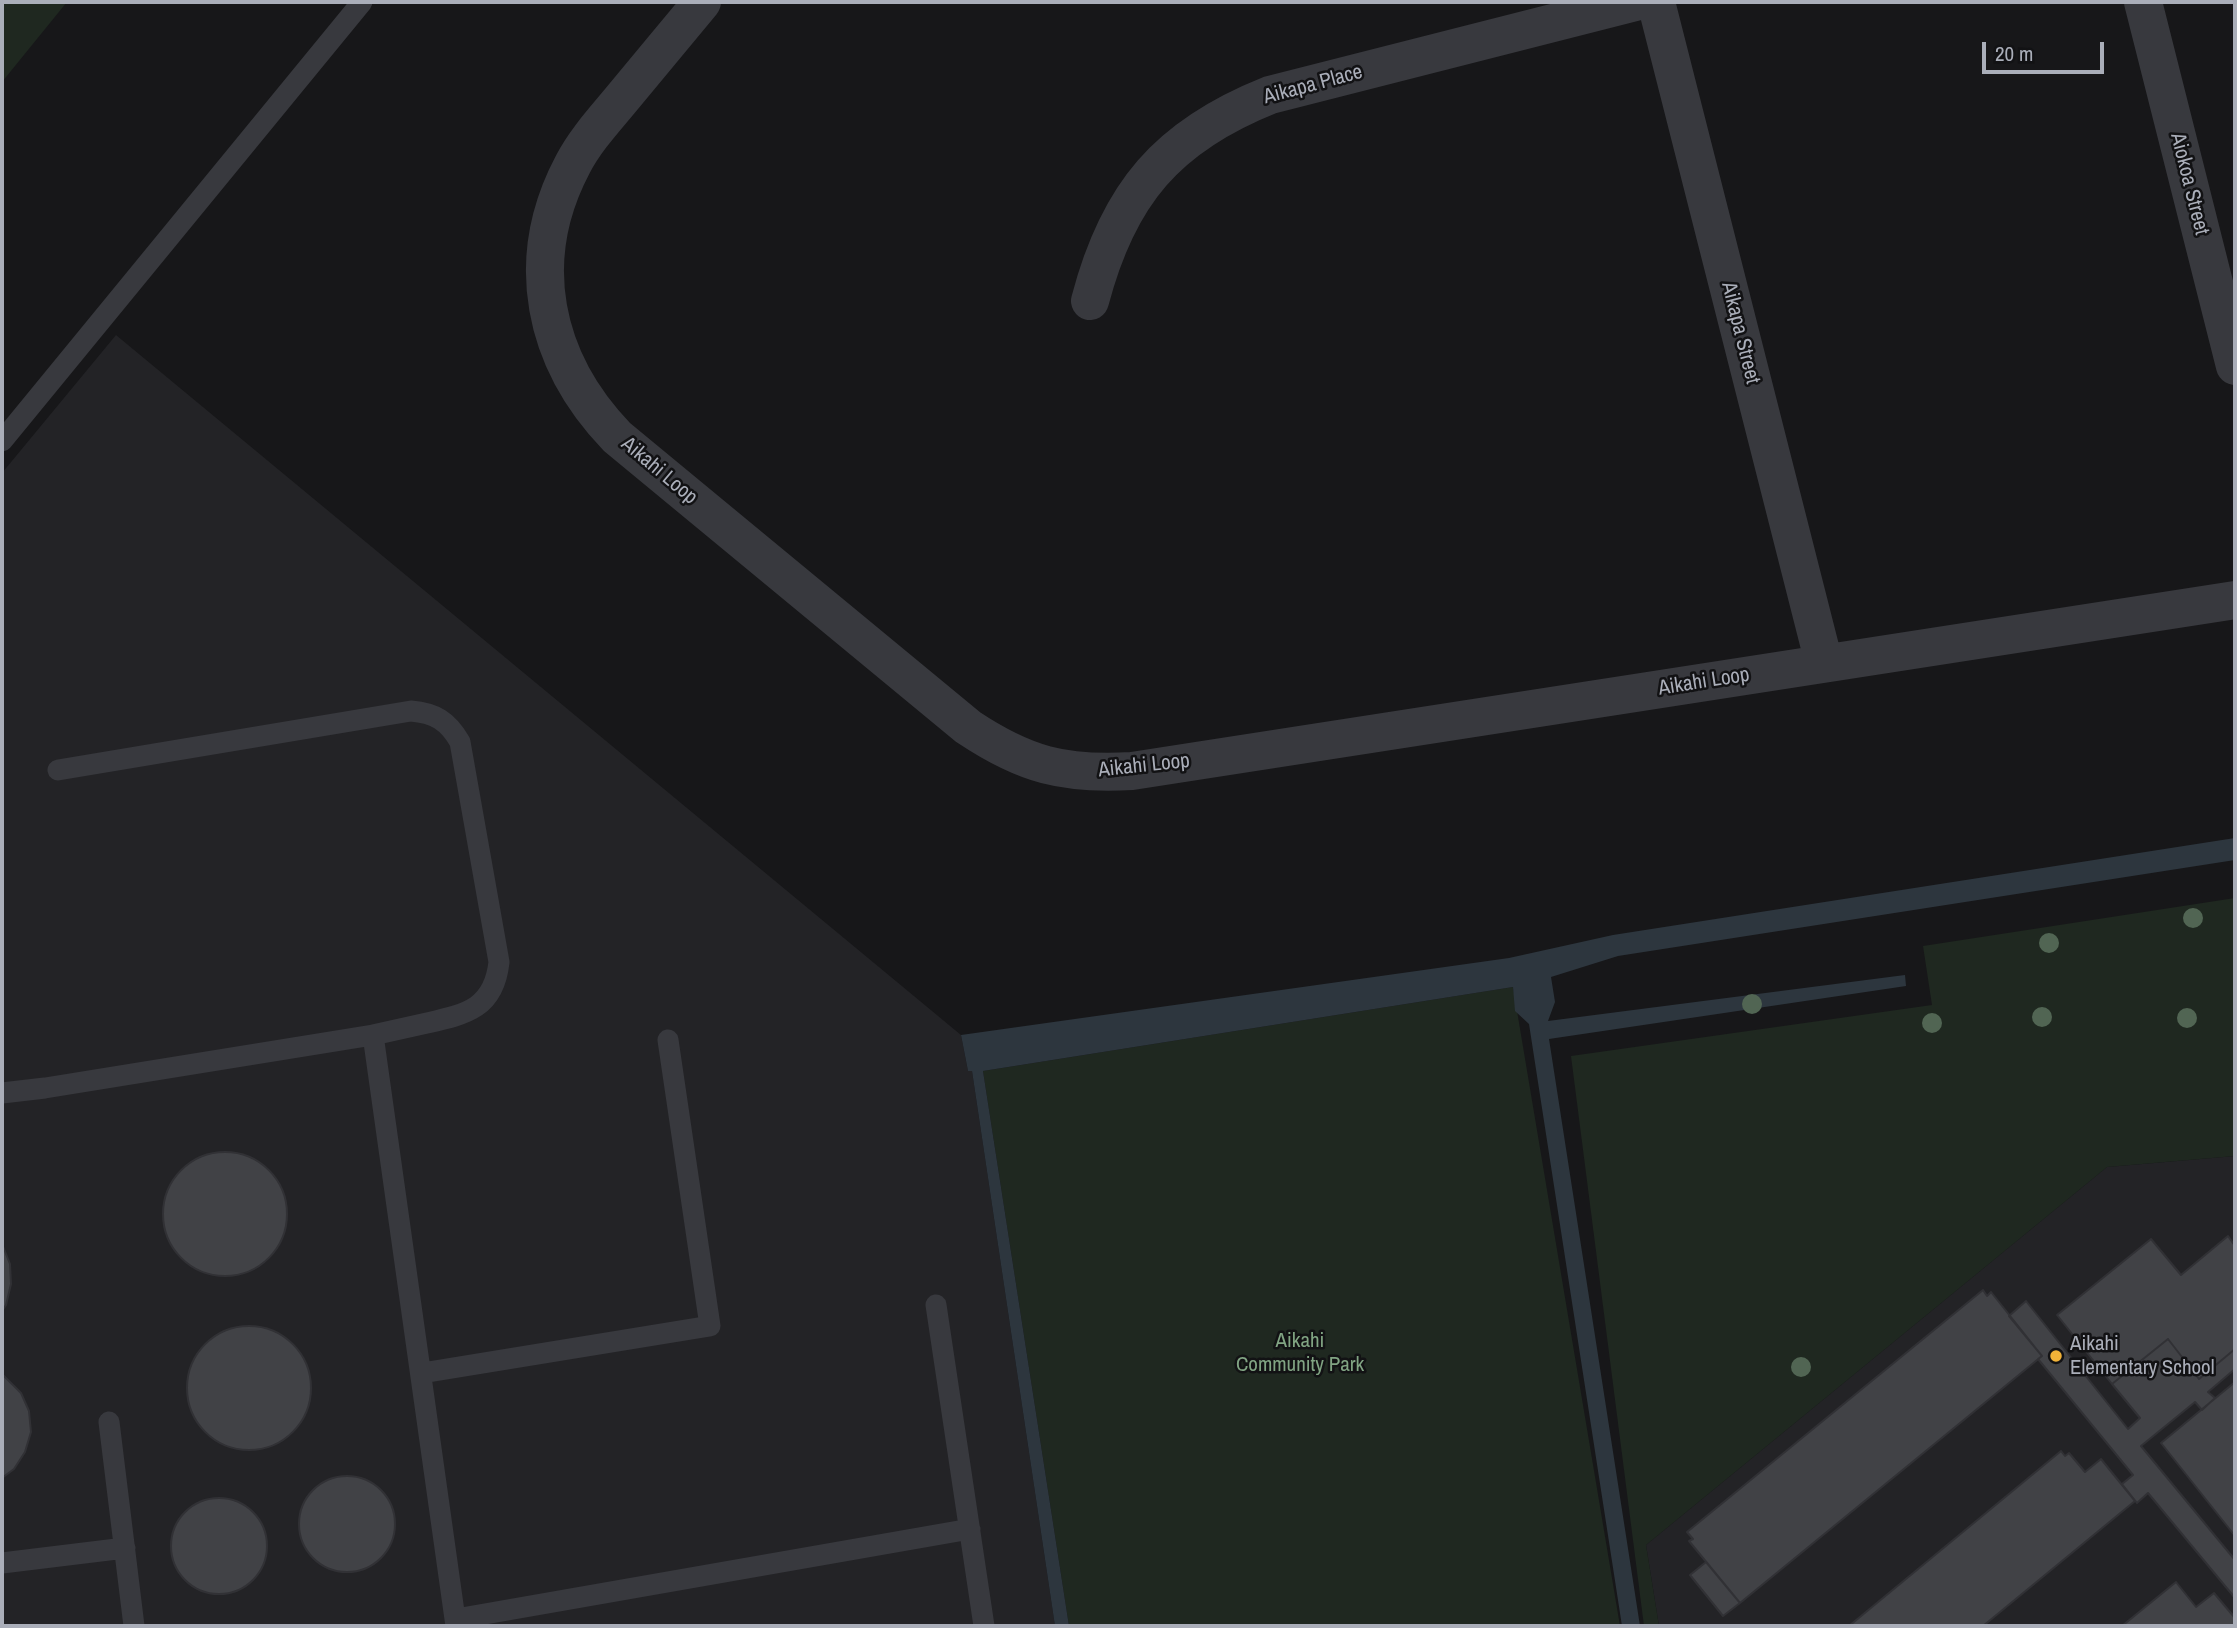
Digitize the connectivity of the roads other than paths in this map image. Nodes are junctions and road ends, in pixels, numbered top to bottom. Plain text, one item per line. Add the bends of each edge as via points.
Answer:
1 (362, 2) edge
2 (702, 2) edge
3 (1635, 2) edge
4 (1656, 2) edge
5 (2143, 2) edge
6 (1090, 301) dead end
7 (2235, 366) edge
8 (2, 442) edge
9 (2235, 600) edge
10 (1824, 663) junction
11 (58, 770) dead end
12 (373, 1035) junction
13 (668, 1040) dead end
14 (2, 1093) edge
15 (936, 1305) dead end
16 (422, 1373) junction
17 (109, 1422) dead end
18 (970, 1529) junction
19 (125, 1548) junction
20 (2, 1563) edge
21 (456, 1623) edge
22 (134, 1626) edge
23 (984, 1626) edge

1 - 8 lane
2 - 10 street, Aikahi Loop via 593,134 559,195 545,264 553,333 564,362 578,389 617,436 996,746 1060,769 1132,771
3 - 6 street, Aikapa Place via 1270,95 1215,120 1160,163 1135,193 1115,227
4 - 10 street, Aikapa Street
5 - 7 street, Aiokoa Street
9 - 10 street, Aikahi Loop
11 - 12 lane via 411,711 446,722 460,742 498,975 486,998 468,1013
12 - 14 lane
12 - 16 lane
13 - 16 lane via 710,1326
15 - 18 lane
16 - 21 lane
17 - 19 lane
18 - 21 lane
18 - 23 lane
19 - 20 lane
19 - 22 lane

